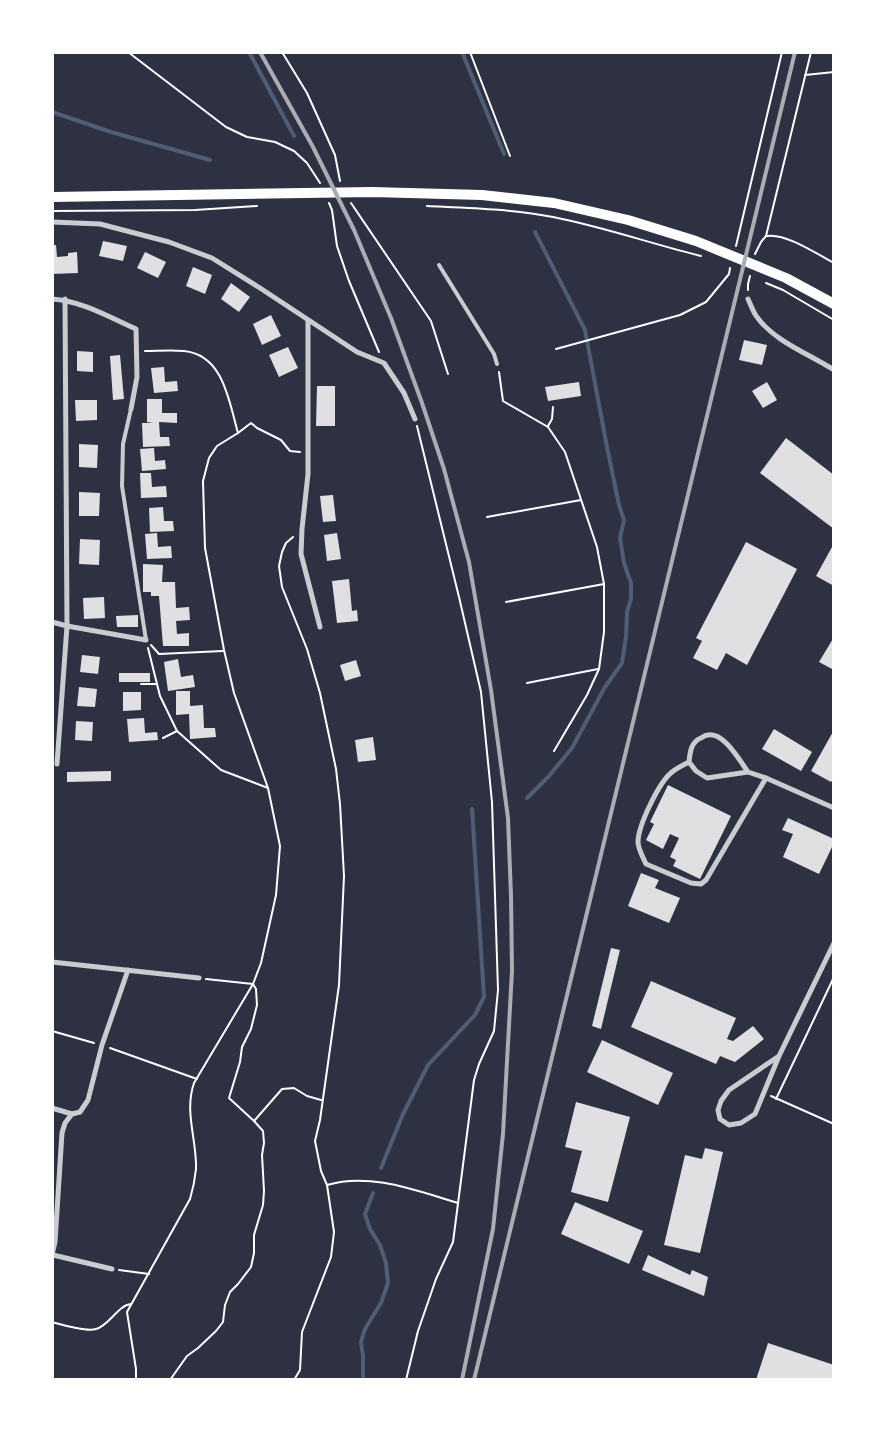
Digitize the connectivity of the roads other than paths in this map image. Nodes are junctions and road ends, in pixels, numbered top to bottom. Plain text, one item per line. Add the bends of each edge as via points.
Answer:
1 (52, 197) edge
2 (52, 222) edge
3 (439, 265) dead end
4 (52, 299) edge
5 (65, 300) junction
6 (748, 300) dead end
7 (834, 304) edge
8 (308, 320) junction
9 (498, 364) road end
10 (834, 370) edge
11 (131, 409) joint
12 (415, 419) road end
13 (52, 622) edge
14 (67, 626) junction
15 (320, 627) dead end
16 (146, 640) joint
17 (689, 762) junction
18 (57, 764) dead end
19 (748, 772) junction
20 (766, 778) junction
21 (834, 808) edge
22 (834, 943) edge
23 (52, 962) edge
24 (128, 970) junction
25 (198, 978) road end
26 (779, 1056) junction
27 (52, 1108) edge
28 (72, 1114) junction
29 (53, 1255) edge
30 (112, 1269) road end

1 - 7 main road via 372,192 482,195 554,203 628,220 696,241 786,278
2 - 8 street via 100,224 169,242 212,258
3 - 9 lane
4 - 5 street
5 - 11 street via 136,329 137,377
5 - 14 street
6 - 10 street via 768,329
8 - 12 street via 357,352 384,363 404,393
8 - 15 street via 308,474 301,554
11 - 16 lane via 123,444 122,486
13 - 14 street
14 - 16 street
14 - 18 street
17 - 19 street via 707,778
17 - 19 street via 690,749 697,739 709,734 726,742
17 - 20 street via 671,772 663,782 647,811 638,843 646,864 691,883 702,884 706,880
19 - 20 street
20 - 21 street
22 - 26 street
23 - 24 street
24 - 25 street
24 - 28 street via 102,1045 88,1100 80,1112
26 - 26 street via 729,1090 718,1110 720,1120 729,1125 742,1123 755,1114
27 - 28 street
28 - 29 street via 62,1133
29 - 30 street

